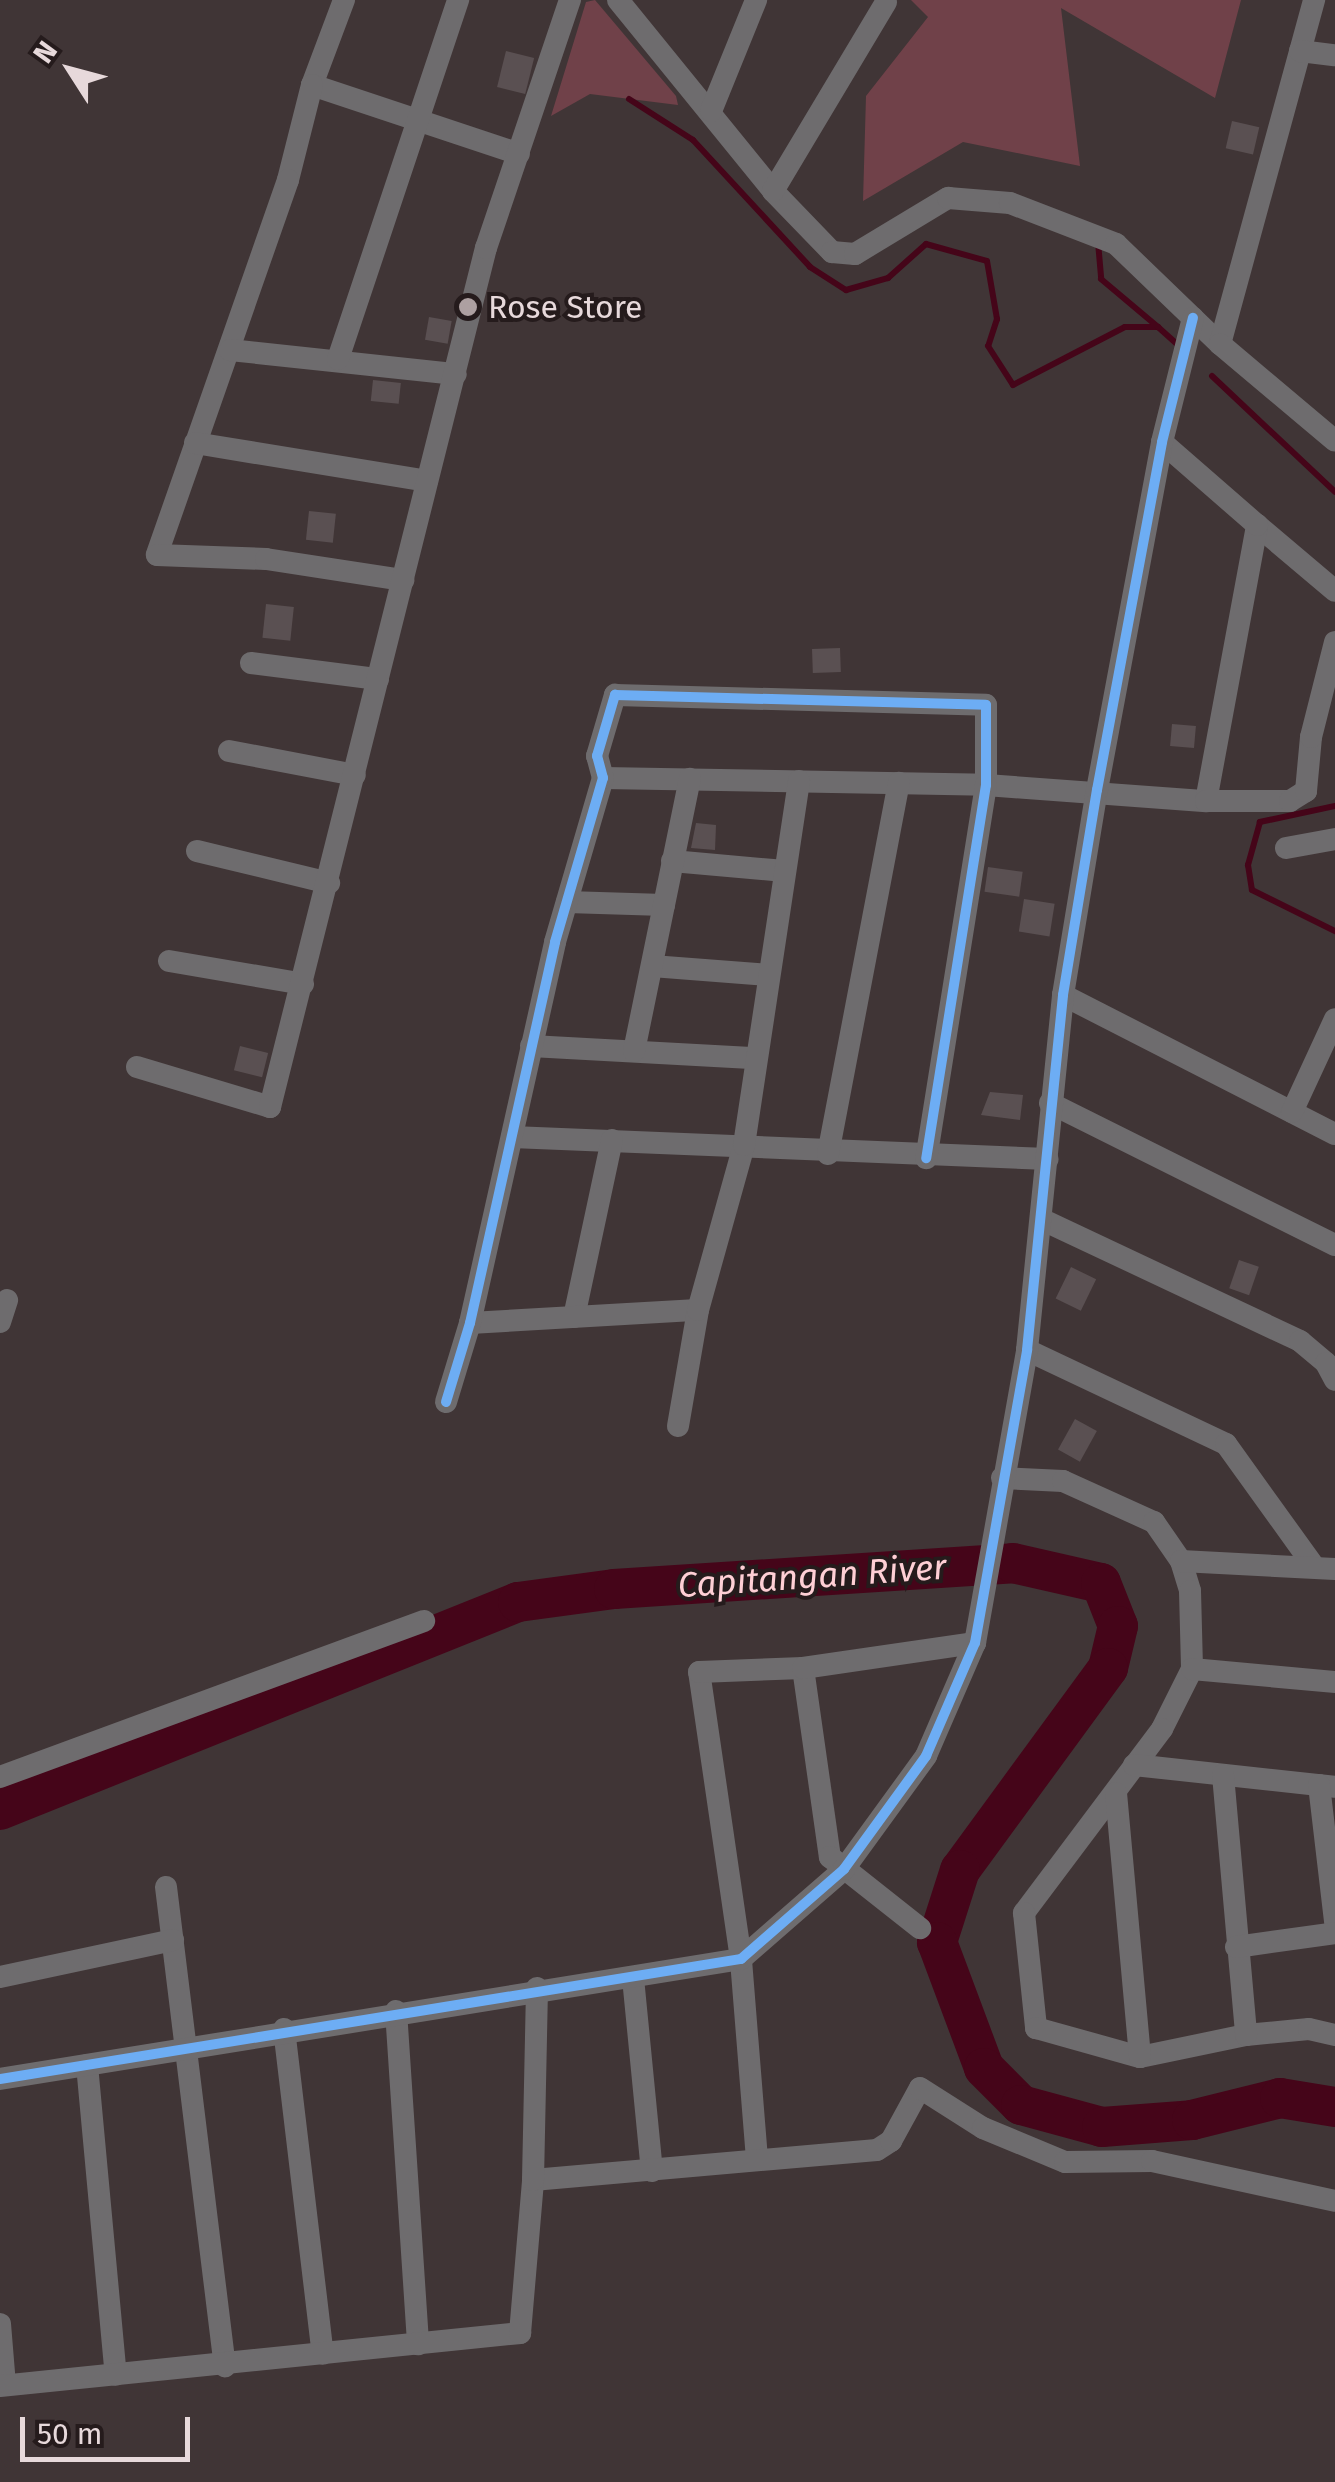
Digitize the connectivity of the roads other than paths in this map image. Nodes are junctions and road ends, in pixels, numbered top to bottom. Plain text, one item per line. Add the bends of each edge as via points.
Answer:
1 (344, 0) edge
2 (458, 0) edge
3 (570, 0) edge
4 (618, 0) edge
5 (756, 0) edge
6 (1314, 0) edge
7 (886, 2) edge
8 (1300, 50) junction
9 (1335, 55) edge
10 (312, 85) junction
11 (711, 111) junction
12 (418, 119) junction
13 (519, 154) junction
14 (773, 191) junction
15 (1194, 318) junction
16 (1220, 344) junction
17 (230, 350) junction
18 (338, 359) junction
19 (456, 374) junction
20 (1162, 442) junction
21 (1335, 442) edge
22 (195, 443) junction
23 (427, 481) junction
24 (1257, 525) junction
25 (403, 580) junction
26 (1335, 591) edge
27 (1335, 642) edge
28 (251, 664) dead end
29 (378, 680) junction
30 (1335, 737) edge
31 (1311, 738) junction
32 (229, 751) dead end
33 (355, 774) junction
34 (603, 778) junction
35 (690, 780) junction
36 (799, 782) junction
37 (899, 784) junction
38 (986, 785) junction
39 (1096, 790) junction
40 (1206, 800) junction
41 (1335, 838) edge
42 (1286, 848) dead end
43 (197, 850) dead end
44 (672, 861) junction
45 (785, 871) junction
46 (328, 882) junction
47 (567, 902) junction
48 (664, 905) junction
49 (169, 961) dead end
50 (652, 966) junction
51 (769, 975) junction
52 (303, 984) junction
53 (1063, 995) junction
54 (1335, 1019) edge
55 (531, 1046) junction
56 (634, 1051) junction
57 (756, 1058) junction
58 (136, 1067) dead end
59 (1050, 1103) junction
60 (1292, 1112) junction
61 (1335, 1134) edge
62 (512, 1137) junction
63 (612, 1140) junction
64 (744, 1145) junction
65 (828, 1154) junction
66 (926, 1158) junction
67 (1048, 1160) junction
68 (1043, 1220) junction
69 (1335, 1245) edge
70 (698, 1310) junction
71 (574, 1318) junction
72 (470, 1322) junction
73 (1027, 1350) junction
74 (1332, 1367) edge
75 (446, 1402) dead end
76 (678, 1426) dead end
77 (1002, 1478) junction
78 (1182, 1561) junction
79 (1324, 1567) edge
80 (424, 1622) dead end
81 (974, 1643) junction
82 (804, 1668) junction
83 (1192, 1669) junction
84 (1335, 1682) edge
85 (1134, 1765) junction
86 (1223, 1775) junction
87 (0, 1777) edge
88 (1327, 1786) edge
89 (1116, 1793) junction
90 (844, 1869) junction
91 (166, 1887) dead end
92 (1335, 1922) edge
93 (920, 1928) dead end
94 (1335, 1933) edge
95 (173, 1940) junction
96 (1236, 1947) junction
97 (741, 1959) junction
98 (0, 1977) edge
99 (633, 1978) junction
100 (537, 1988) junction
101 (396, 2012) junction
102 (284, 2028) junction
103 (1335, 2035) edge
104 (1246, 2036) junction
105 (190, 2047) junction
106 (1140, 2056) junction
107 (87, 2065) junction
108 (0, 2080) edge
109 (757, 2159) junction
110 (652, 2172) junction
111 (533, 2180) junction
112 (1335, 2201) edge
113 (0, 2324) edge
114 (418, 2344) junction
115 (323, 2354) junction
116 (226, 2366) junction
117 (116, 2374) junction
118 (2, 2386) edge

1 - 10 street
2 - 12 street
3 - 13 street
4 - 11 street
5 - 11 street
6 - 8 street
7 - 14 street
8 - 9 street
8 - 16 street
10 - 12 street
10 - 17 street via 288,180
11 - 14 street
12 - 13 street
12 - 18 street
13 - 19 street via 486,248
14 - 15 street via 832,252 855,254 948,198 1010,203 1116,244
15 - 16 street
15 - 20 street
16 - 21 street
17 - 18 street
17 - 22 street
18 - 19 street
19 - 23 street
20 - 24 street
20 - 39 street
22 - 23 street
22 - 25 street via 157,555 266,559
23 - 25 street
24 - 26 street
24 - 40 street
25 - 29 street
27 - 31 street
28 - 29 street
29 - 33 street
30 - 31 street
31 - 40 street via 1306,791 1290,800
32 - 33 street
33 - 46 street
34 - 35 street
34 - 38 street via 597,756 616,695 986,705
34 - 47 street
35 - 36 street
35 - 44 street
36 - 37 street
36 - 45 street
37 - 38 street
37 - 65 street
38 - 39 street
38 - 66 street
39 - 40 street
39 - 53 street
41 - 42 street
43 - 46 street
44 - 45 street
44 - 48 street
45 - 51 street
46 - 52 street
47 - 48 street
47 - 55 street
48 - 50 street
49 - 52 street
50 - 51 street
50 - 56 street
51 - 57 street
52 - 58 street via 270,1107
53 - 59 street
53 - 60 street
54 - 60 street
55 - 56 street
55 - 62 street
56 - 57 street
57 - 64 street
59 - 67 street
59 - 69 street
60 - 61 street
62 - 63 street
62 - 72 street
63 - 64 street
63 - 71 street
64 - 65 street
64 - 70 street
65 - 66 street
66 - 67 street
67 - 68 street
68 - 73 street
68 - 74 street via 1300,1340
70 - 71 street
70 - 76 street
71 - 72 street
72 - 75 street
73 - 77 street
73 - 79 street via 1226,1444
77 - 78 street via 1063,1480 1154,1522
77 - 81 street
78 - 79 street
78 - 83 street via 1190,1592
80 - 87 street
81 - 82 street
81 - 90 street via 926,1756
82 - 90 street via 830,1857
82 - 97 street via 700,1672
83 - 84 street
83 - 85 street via 1162,1729
85 - 86 street
85 - 89 street
86 - 88 street
86 - 96 street
88 - 92 street
89 - 106 street
89 - 106 street via 1024,1913 1036,2028
90 - 93 street
90 - 97 street
91 - 95 street
94 - 96 street
95 - 98 street
95 - 105 street
96 - 104 street
97 - 99 street
97 - 109 street
99 - 100 street
99 - 110 street
100 - 101 street
100 - 111 street
101 - 102 street
101 - 114 street
102 - 105 street
102 - 115 street
103 - 104 street via 1309,2029
104 - 106 street
105 - 107 street
105 - 116 street
107 - 108 street
107 - 117 street
109 - 110 street
109 - 112 street via 886,2147 920,2088 983,2128 1065,2162 1152,2161
110 - 111 street
111 - 114 street via 520,2333
113 - 118 street
114 - 115 street
115 - 116 street
116 - 117 street
117 - 118 street

